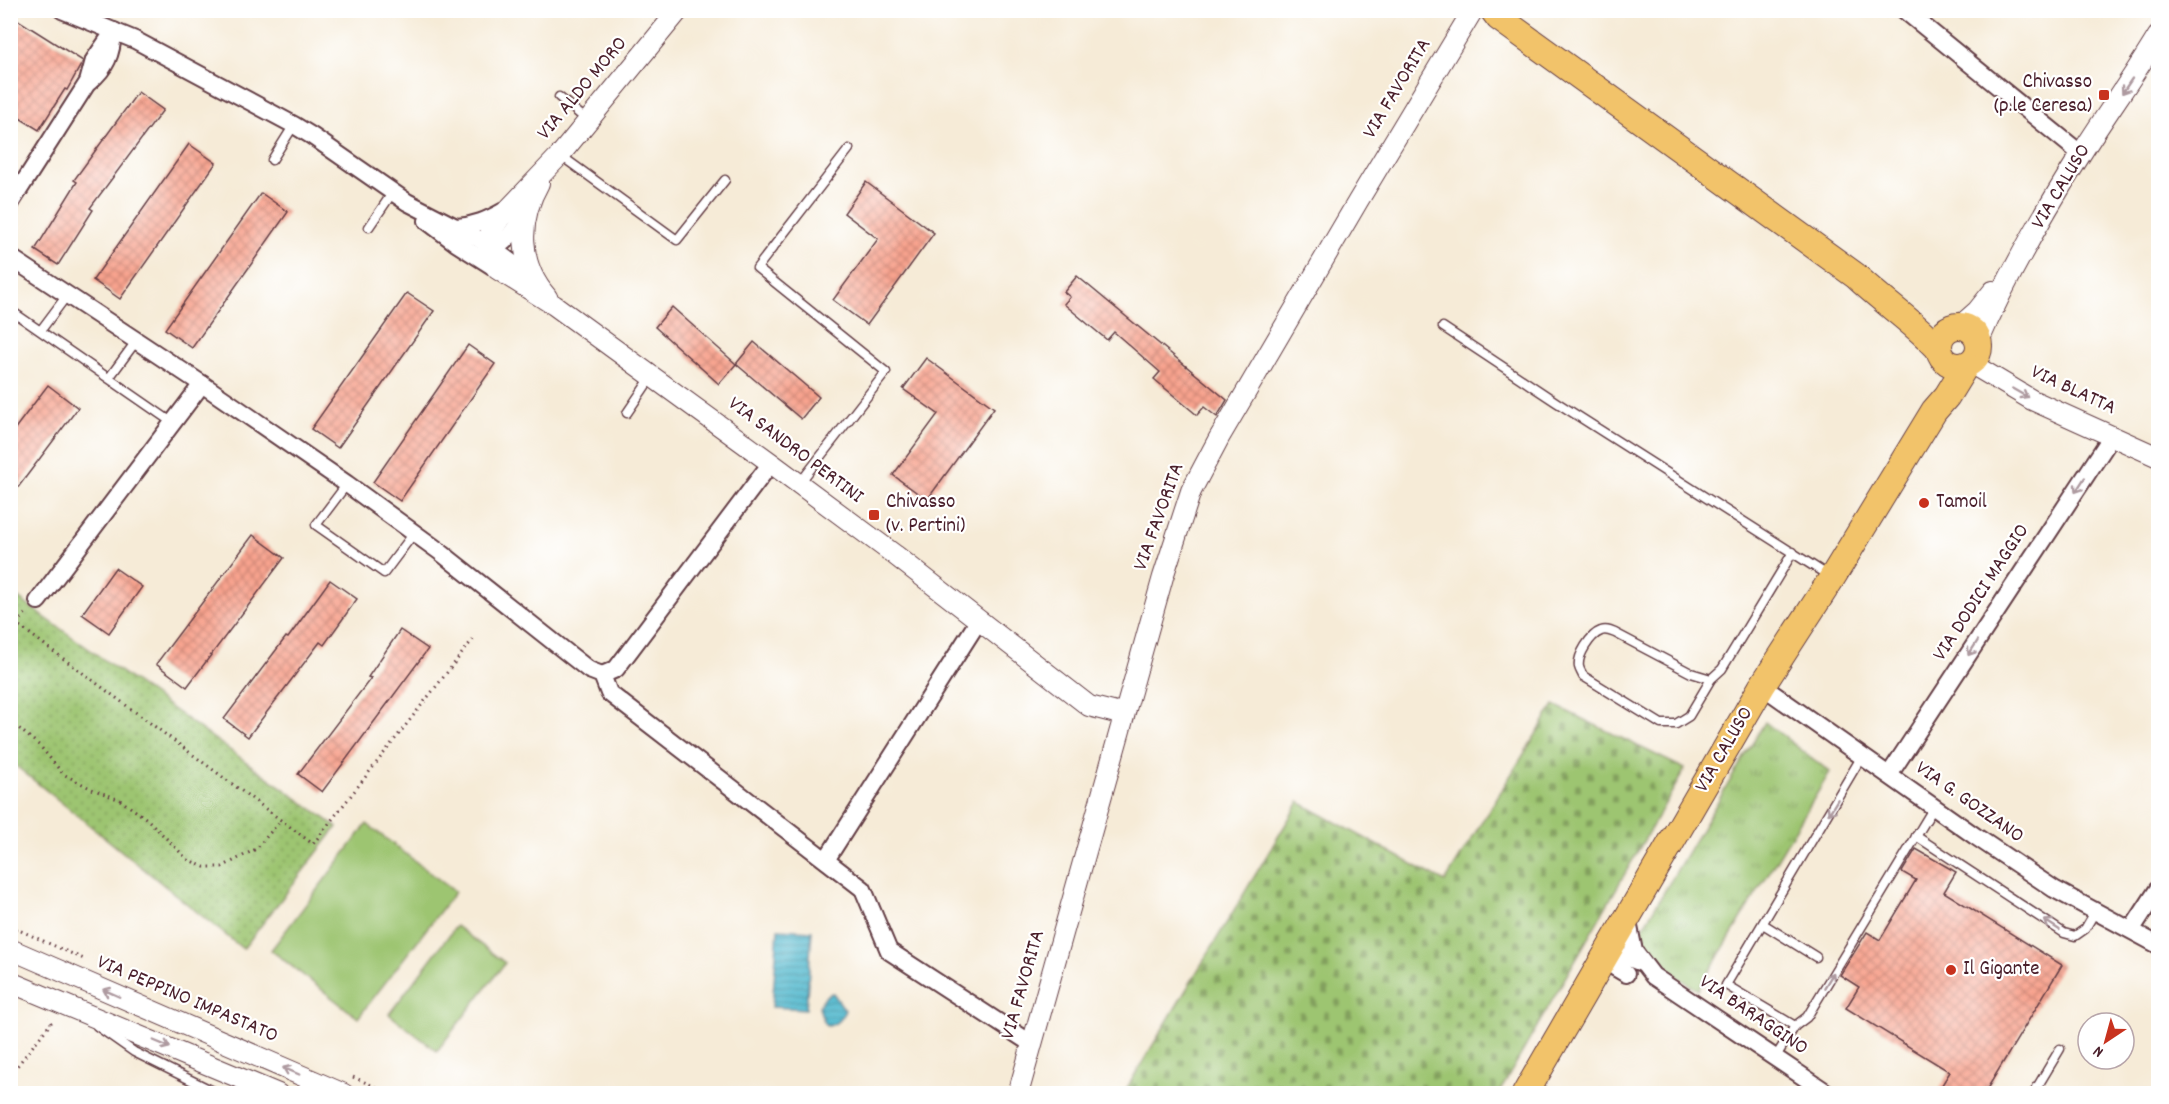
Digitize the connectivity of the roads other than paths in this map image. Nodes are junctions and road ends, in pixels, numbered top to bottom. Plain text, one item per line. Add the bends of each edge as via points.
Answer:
1 (62, 10) edge
2 (679, 10) edge
3 (1473, 10) edge
4 (1493, 10) edge
5 (1904, 10) edge
6 (82, 18) junction
7 (114, 31) junction
8 (2156, 44) edge
9 (146, 45) junction
10 (101, 60) junction
11 (559, 97) dead end
12 (588, 121) junction
13 (294, 125) junction
14 (849, 149) dead end
15 (2081, 154) junction
16 (272, 160) dead end
17 (553, 162) junction
18 (725, 180) dead end
19 (400, 197) junction
20 (10, 204) edge
21 (508, 209) junction
22 (527, 212) junction
23 (369, 227) dead end
24 (455, 227) junction
25 (486, 250) junction
26 (10, 257) edge
27 (1857, 276) junction
28 (533, 278) junction
29 (68, 293) junction
30 (554, 305) junction
31 (10, 310) edge
32 (1443, 327) dead end
33 (41, 330) junction
34 (137, 340) junction
35 (1965, 345) junction
36 (1940, 352) junction
37 (652, 376) junction
38 (109, 378) junction
39 (202, 384) junction
40 (1934, 411) junction
41 (627, 413) dead end
42 (173, 423) junction
43 (2112, 436) junction
44 (2158, 457) edge
45 (771, 463) junction
46 (347, 484) junction
47 (799, 484) junction
48 (414, 533) junction
49 (1793, 552) junction
50 (1832, 578) junction
51 (38, 601) dead end
52 (979, 620) junction
53 (602, 675) junction
54 (1711, 679) junction
55 (1762, 686) junction
56 (1124, 715) junction
57 (1862, 756) junction
58 (1889, 775) junction
59 (1934, 807) junction
60 (1916, 836) junction
61 (826, 860) junction
62 (2158, 889) edge
63 (2095, 912) junction
64 (1627, 918) junction
65 (1763, 924) junction
66 (2132, 929) junction
67 (2158, 945) edge
68 (10, 949) edge
69 (1606, 956) junction
70 (1816, 957) dead end
71 (1647, 970) junction
72 (1626, 974) junction
73 (1590, 981) junction
74 (10, 982) edge
75 (62, 1003) junction
76 (1795, 1026) junction
77 (1032, 1044) junction
78 (2060, 1049) dead end
79 (1776, 1058) junction
80 (219, 1094) edge
81 (278, 1094) edge
82 (344, 1094) edge
83 (1018, 1094) edge
84 (1525, 1094) edge
85 (1829, 1094) edge
86 (2033, 1094) edge

1 - 6 street
2 - 12 street, VIA ALDO MORO
3 - 56 street, VIA FAVORITA via 1191,491
4 - 27 main road
5 - 15 street
6 - 7 street
6 - 10 street
7 - 9 street
7 - 10 street
8 -> 15 street, VIA CALUSO
9 - 10 street
9 - 13 street
10 - 20 street
11 - 12 lane
12 - 17 street, VIA ALDO MORO
13 - 16 lane
13 - 19 street
14 - 47 lane via 757,268 886,372
15 - 35 street, VIA CALUSO via 1989,319
17 - 18 lane via 677,240
17 - 21 street
17 - 22 street
19 - 23 lane
19 - 24 street
19 - 25 street via 439,231
21 - 24 street via 480,223
21 - 25 street via 491,232
22 - 25 street via 510,238
22 - 28 street via 524,245
24 - 25 street
25 - 28 street
25 - 30 street via 497,269
26 - 29 street
27 - 35 main road via 1939,321
27 - 36 main road via 1925,334
28 - 30 street
29 - 33 lane
29 - 34 street
30 - 37 street, VIA SANDRO PERTINI
31 - 33 lane
32 - 49 lane
33 - 38 lane
34 - 38 lane
34 - 39 street
35 - 36 main road via 1944,333
35 - 40 main road, VIA CALUSO via 1947,396
35 -> 43 street, VIA BLATTA via 2032,400
36 - 40 main road, VIA CALUSO via 1940,382
37 - 41 lane
37 - 45 street, VIA SANDRO PERTINI
38 - 42 lane
39 - 42 street
39 - 46 street
40 - 50 main road, VIA CALUSO
42 - 51 street
43 - 44 street, VIA BLATTA
43 -> 58 street, VIA DODICI MAGGIO
45 - 47 street, VIA SANDRO PERTINI
45 - 53 street via 616,669
46 - 48 street
46 - 48 lane via 316,525 384,573
47 - 52 street, VIA SANDRO PERTINI
48 - 53 street via 589,670
49 - 50 lane
49 - 54 lane via 1722,669
50 - 55 main road, VIA CALUSO
52 - 56 street, VIA SANDRO PERTINI via 1089,706
52 - 61 street
53 - 61 street via 609,693
54 - 54 lane via 1691,673 1606,630 1598,632 1580,658 1583,676 1661,724 1676,724 1689,716
55 - 57 street, VIA G. GOZZANO
55 - 64 main road, VIA CALUSO
56 - 77 street, VIA FAVORITA
57 - 58 street, VIA G. GOZZANO
57 -> 65 lane
58 - 59 street, VIA G. GOZZANO
59 - 60 lane
59 - 63 street, VIA G. GOZZANO via 2054,889
63 -> 60 lane via 2085,929 2075,936 2064,933
76 -> 60 lane via 1807,1017
61 - 77 street via 863,890 889,951
62 - 66 street
63 - 66 street, VIA G. GOZZANO
64 - 69 main road, VIA CALUSO
64 - 71 street via 1634,951
65 - 70 lane
65 - 76 lane via 1726,985
66 - 67 street, VIA G. GOZZANO
82 -> 68 street, VIA PEPPINO IMPASTATO
69 - 71 street, VIA BARAGGINO via 1624,956
69 - 72 street
69 - 73 main road, VIA CALUSO
71 - 72 street, VIA BARAGGINO
71 - 79 street, VIA BARAGGINO
72 - 73 street, VIA BARAGGINO
73 - 84 main road, VIA CALUSO
74 - 75 street
75 - 80 lane via 135,1052
75 -> 81 street
76 - 79 lane
77 - 83 street, VIA FAVORITA
78 - 86 lane
79 - 85 street, VIA BARAGGINO

